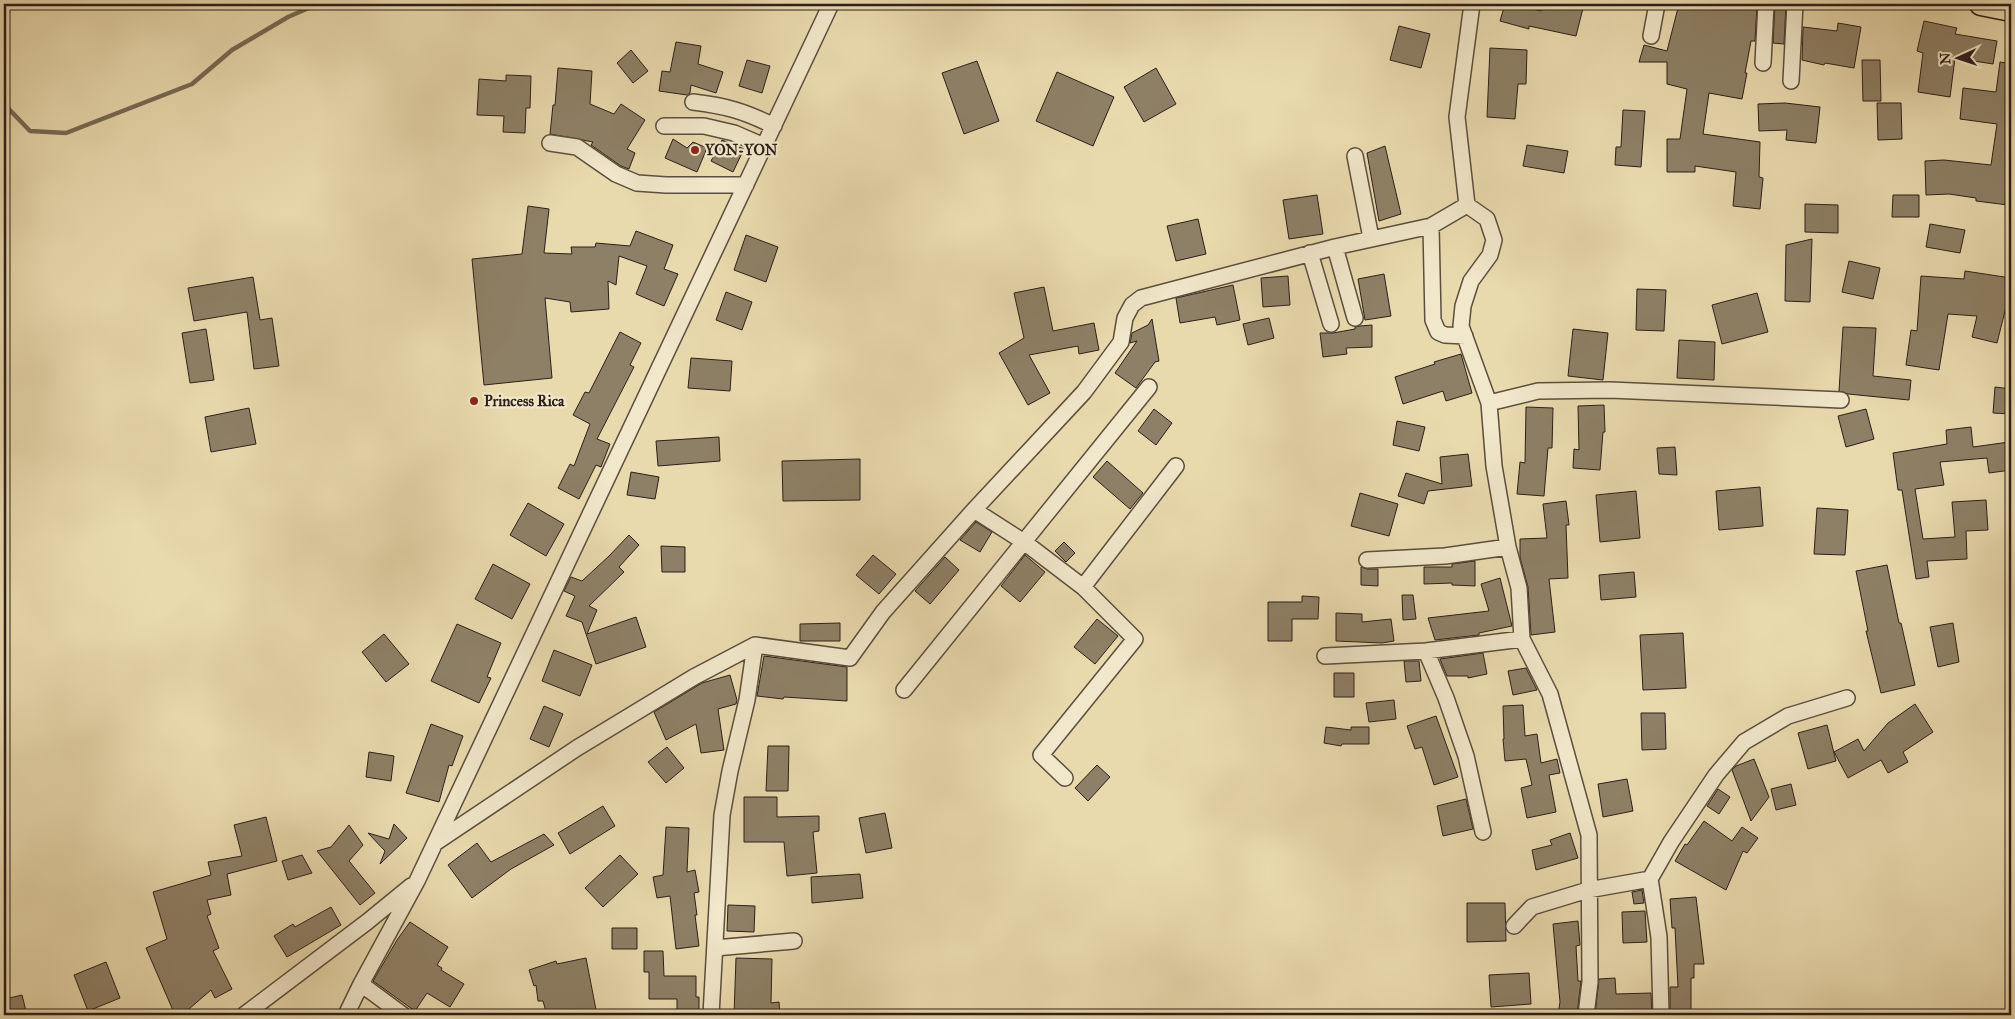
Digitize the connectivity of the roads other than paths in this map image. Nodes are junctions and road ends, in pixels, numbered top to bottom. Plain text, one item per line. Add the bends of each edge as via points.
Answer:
1 (831, 4) edge
2 (1472, 4) edge
3 (1657, 4) edge
4 (1766, 4) edge
5 (1795, 4) edge
6 (1982, 4) edge
7 (2011, 10) edge
8 (1650, 36) dead end
9 (1763, 63) dead end
10 (1791, 82) dead end
11 (694, 102) dead end
12 (664, 126) dead end
13 (774, 126) junction
14 (550, 143) dead end
15 (764, 146) junction
16 (1355, 156) dead end
17 (746, 186) junction
18 (1467, 205) junction
19 (1431, 226) junction
20 (1371, 238) junction
21 (1334, 247) junction
22 (1310, 254) junction
23 (1355, 318) dead end
24 (1331, 324) dead end
25 (1465, 336) junction
26 (1150, 387) dead end
27 (1842, 400) dead end
28 (1489, 403) junction
29 (1176, 466) dead end
30 (974, 510) junction
31 (1024, 542) junction
32 (1508, 547) junction
33 (1367, 560) dead end
34 (1083, 587) junction
35 (1522, 639) junction
36 (755, 645) junction
37 (1426, 650) junction
38 (1325, 656) dead end
39 (904, 690) dead end
40 (1847, 698) dead end
41 (1065, 778) dead end
42 (1483, 832) dead end
43 (435, 843) junction
44 (1650, 879) junction
45 (417, 881) junction
46 (1588, 890) junction
47 (1514, 926) dead end
48 (794, 942) dead end
49 (715, 948) junction
50 (361, 984) junction
51 (244, 1015) edge
52 (346, 1015) edge
53 (403, 1015) edge
54 (712, 1015) edge
55 (1586, 1015) edge
56 (1661, 1015) edge

1 - 13 street
2 - 18 street via 1457,117
3 - 8 street
4 - 9 street
5 - 10 street
6 - 7 highway
11 - 13 street via 723,105
12 - 15 street via 704,126 734,133
13 - 15 street
14 - 17 street via 577,147 616,174 637,183
15 - 17 street
16 - 20 street
17 - 43 street
18 - 19 street
18 - 25 street via 1487,219 1494,240 1490,255 1471,281 1463,306 1461,326
19 - 20 street
19 - 25 street via 1433,320 1438,332
20 - 21 street
21 - 22 street
21 - 23 street
22 - 24 street
22 - 30 street via 1141,298 1132,305 1125,318 1121,342 1084,392
25 - 28 street
26 - 31 street
27 - 28 street via 1610,390 1538,391
28 - 32 street via 1494,466
29 - 34 street
30 - 31 street
30 - 36 street via 883,612 850,658
31 - 34 street
31 - 39 street
32 - 33 street via 1445,556
32 - 35 street via 1519,588
34 - 41 street via 1135,639 1041,755
35 - 37 street
35 - 46 street via 1550,694 1589,835
36 - 43 street via 694,677 576,748
36 - 49 street via 747,700 722,815
37 - 38 street
37 - 42 street via 1466,756
40 - 44 street via 1788,716 1744,742 1716,775
43 - 45 street
44 - 46 street
44 - 56 street via 1659,937
45 - 50 street
45 - 51 street
46 - 47 street via 1532,907
46 - 55 street via 1590,982
48 - 49 street
49 - 54 street
50 - 52 street
50 - 53 street

